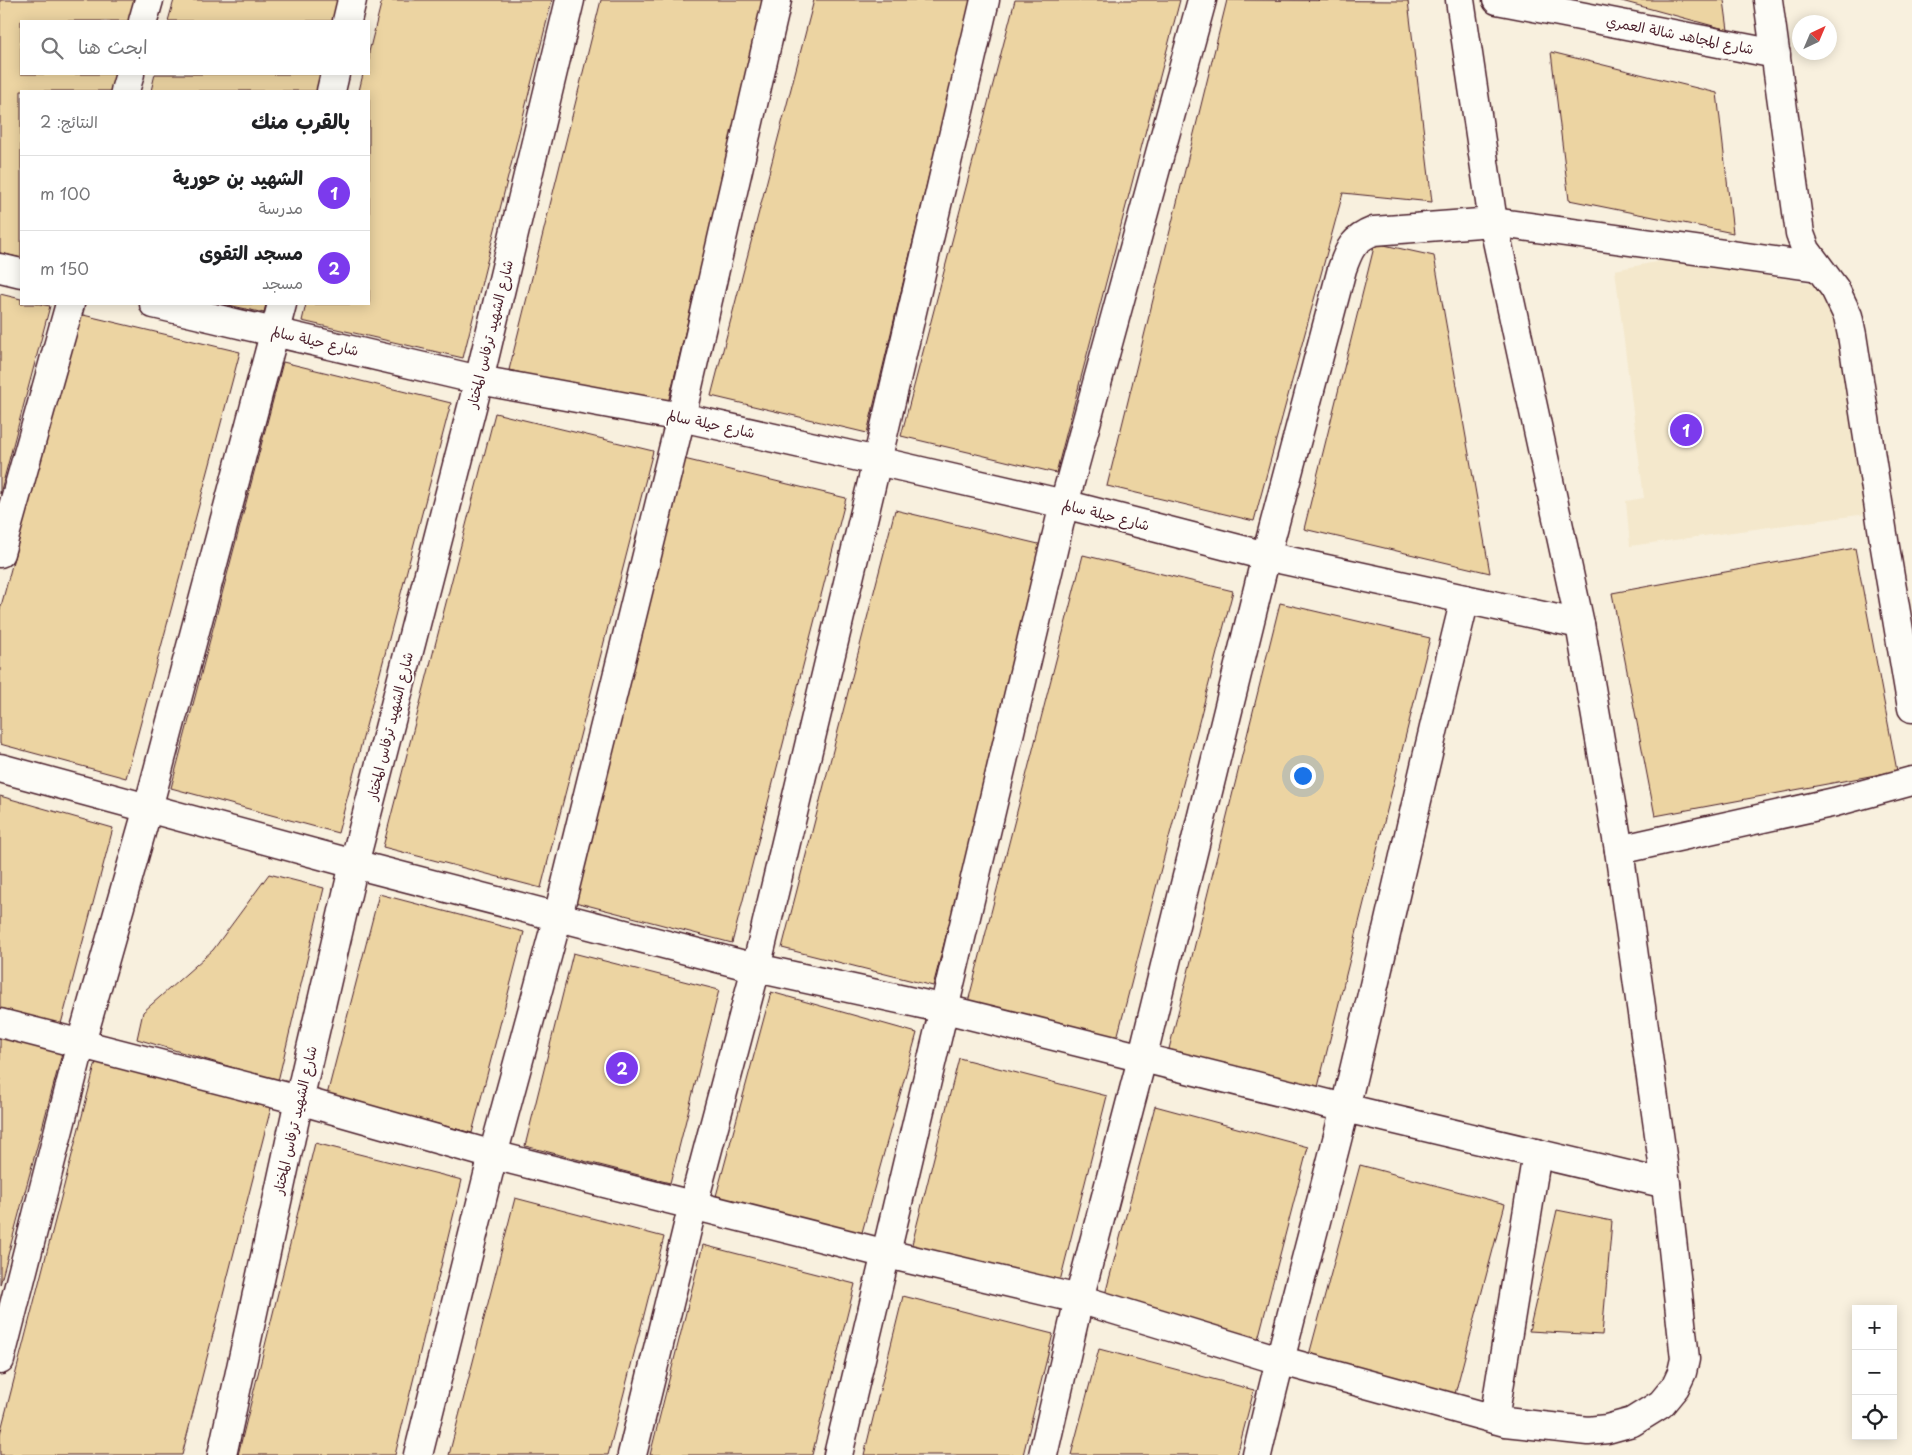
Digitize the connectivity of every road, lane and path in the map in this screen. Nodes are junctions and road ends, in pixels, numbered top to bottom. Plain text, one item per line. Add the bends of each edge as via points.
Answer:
1 (149, 0) edge
2 (352, 0) edge
3 (570, 0) edge
4 (777, 0) edge
5 (984, 0) edge
6 (1202, 0) edge
7 (1460, 0) edge
8 (1496, 0) edge
9 (1768, 0) edge
10 (143, 20) edge
11 (347, 20) edge
12 (1776, 54) junction
13 (130, 75) edge
14 (335, 75) edge
15 (125, 90) edge
16 (331, 90) edge
17 (1494, 222) junction
18 (1818, 267) junction
19 (0, 268) edge
20 (20, 272) edge
21 (70, 305) edge
22 (158, 305) edge
23 (282, 305) edge
24 (276, 332) junction
25 (479, 380) junction
26 (681, 417) junction
27 (877, 461) junction
28 (1064, 504) junction
29 (0, 553) edge
30 (1266, 556) junction
31 (1465, 599) junction
32 (1580, 624) junction
33 (1912, 708) edge
34 (0, 768) edge
35 (1912, 781) edge
36 (148, 808) junction
37 (1619, 850) junction
38 (354, 864) junction
39 (558, 916) junction
40 (756, 968) junction
41 (945, 1009) junction
42 (0, 1023) edge
43 (81, 1042) junction
44 (1142, 1058) junction
45 (299, 1100) junction
46 (1345, 1108) junction
47 (1536, 1153) junction
48 (493, 1155) junction
49 (1666, 1184) junction
50 (693, 1204) junction
51 (886, 1254) junction
52 (1079, 1300) junction
53 (0, 1360) edge
54 (1279, 1360) junction
55 (1494, 1419) junction
56 (222, 1455) edge
57 (418, 1455) edge
58 (632, 1455) edge
59 (838, 1455) edge
60 (1044, 1455) edge
61 (1257, 1455) edge

1 - 10 street
2 - 11 street
3 - 25 street, شارع الشهيد ترفاس المختار
4 - 26 street
5 - 27 street
6 - 28 street
7 - 17 street
8 - 12 street, شارع المجاهد شالة العمري
9 - 12 street
12 - 18 street via 1798,225 1806,250
13 - 15 street
14 - 16 street
17 - 18 street
17 - 30 street via 1374,232 1363,235 1348,252
17 - 32 street
18 - 33 street via 1836,289 1848,316
19 - 20 street
21 - 29 street
22 - 24 street, شارع حيلة سالم
23 - 24 street
24 - 25 street, شارع حيلة سالم
24 - 36 street
25 - 26 street, شارع حيلة سالم
25 - 38 street, شارع الشهيد ترفاس المختار
26 - 27 street, شارع حيلة سالم
26 - 39 street
27 - 28 street, شارع حيلة سالم
27 - 40 street
28 - 30 street, شارع حيلة سالم
28 - 41 street
30 - 31 street, شارع حيلة سالم
30 - 44 street
31 - 32 street, شارع حيلة سالم
31 - 46 street
32 - 37 street
34 - 36 street
35 - 37 street via 1835,802
36 - 38 street
36 - 43 street
37 - 49 street
38 - 39 street
38 - 45 street, شارع الشهيد ترفاس المختار
39 - 40 street
39 - 48 street
40 - 41 street
40 - 50 street
41 - 44 street
41 - 51 street
42 - 43 street
43 - 45 street
43 - 53 street
44 - 46 street
44 - 52 street
45 - 48 street
45 - 56 street, شارع الشهيد ترفاس المختار
46 - 47 street
46 - 54 street
47 - 49 street
47 - 55 street
48 - 50 street
48 - 57 street
49 - 55 street via 1685,1359 1675,1387 1661,1404 1632,1422 1607,1429 1588,1431
50 - 51 street
50 - 58 street
51 - 52 street
51 - 59 street
52 - 54 street
52 - 60 street
54 - 55 street
54 - 61 street

